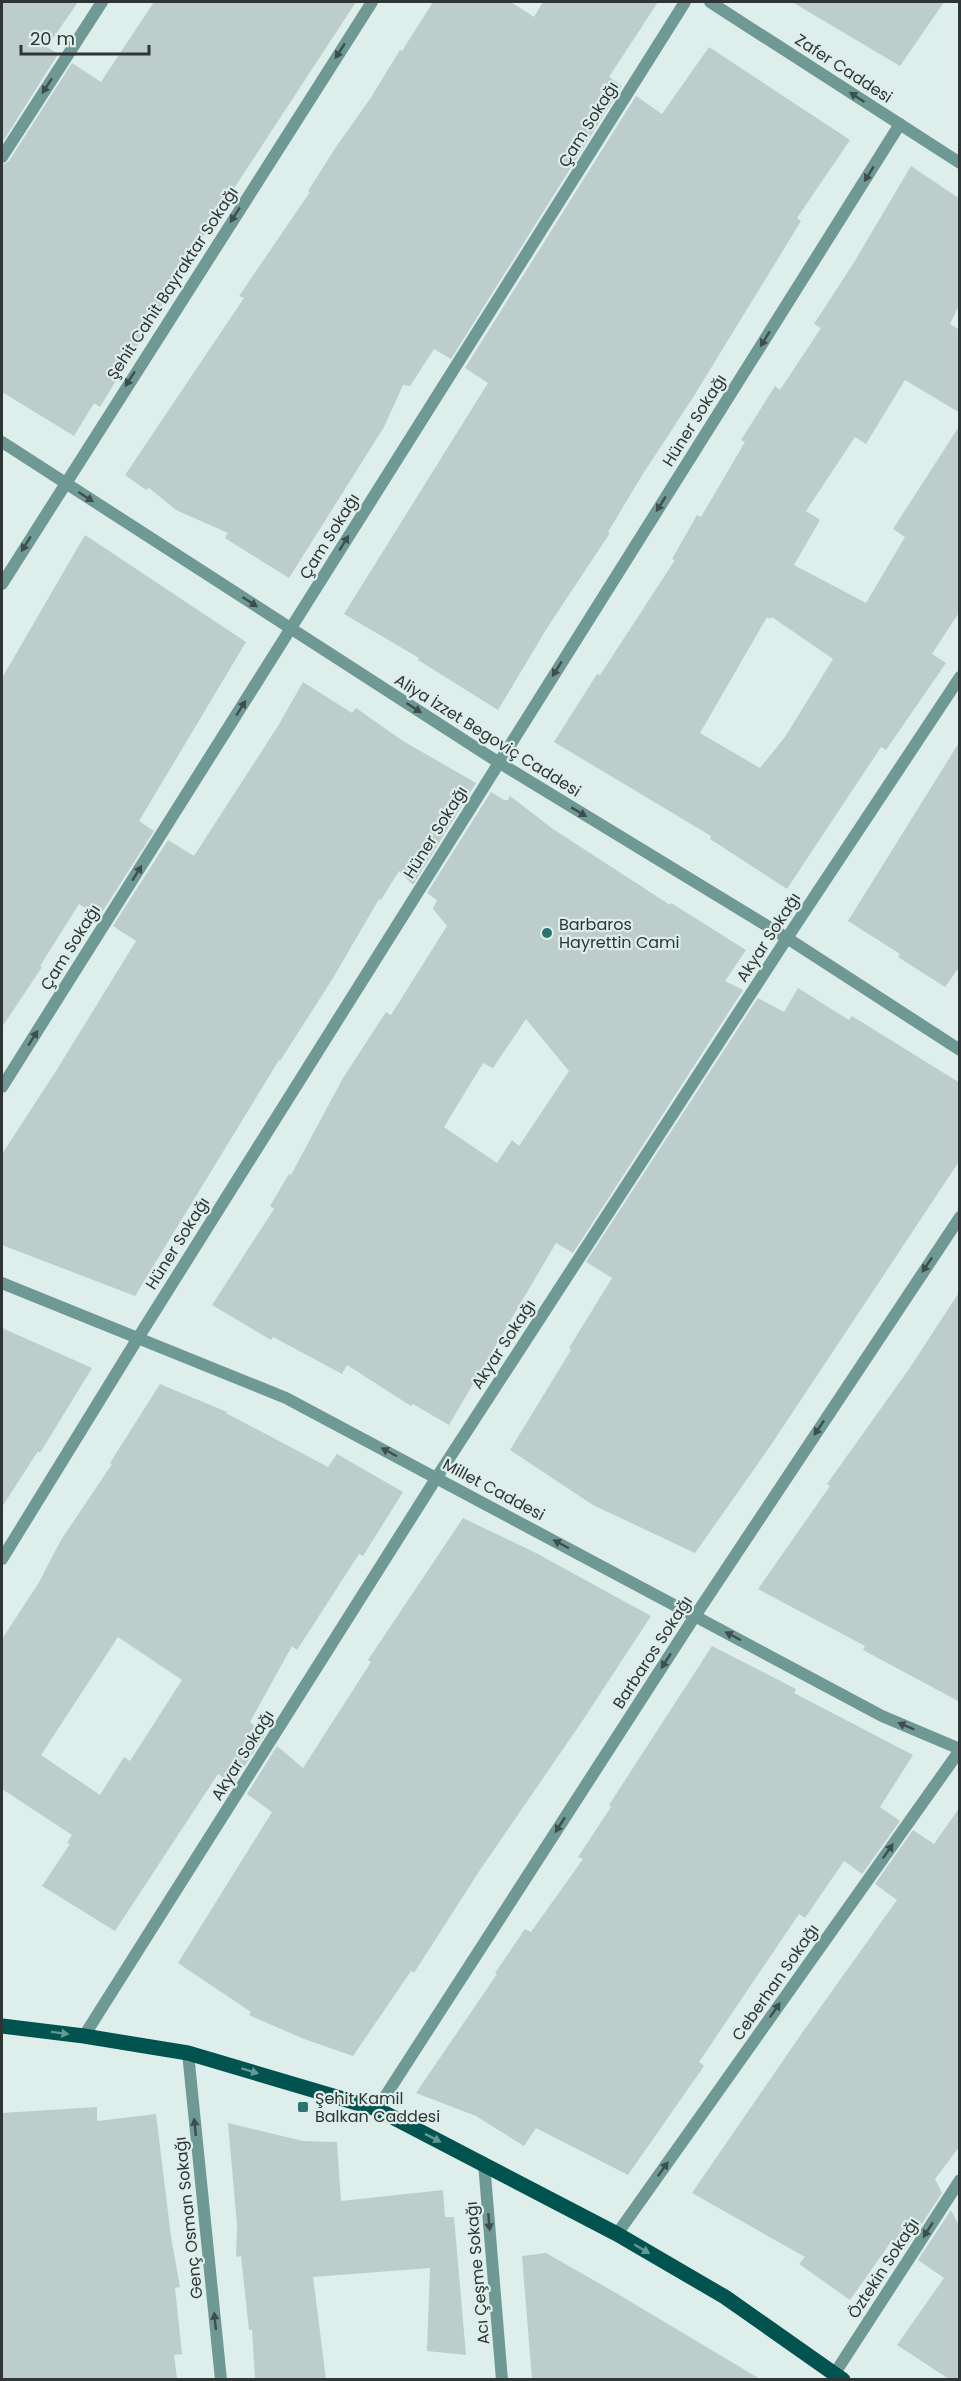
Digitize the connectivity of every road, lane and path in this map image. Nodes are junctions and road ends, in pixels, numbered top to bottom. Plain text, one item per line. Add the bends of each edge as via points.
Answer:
1 (102, 2) edge
2 (372, 2) edge
3 (685, 2) edge
4 (710, 2) edge
5 (900, 124) junction
6 (2, 157) edge
7 (960, 163) edge
8 (2, 442) edge
9 (64, 483) junction
10 (2, 584) edge
11 (291, 628) junction
12 (960, 677) edge
13 (498, 762) junction
14 (787, 938) junction
15 (960, 1050) edge
16 (2, 1087) edge
17 (960, 1217) edge
18 (2, 1283) edge
19 (138, 1338) junction
20 (437, 1477) junction
21 (2, 1559) edge
22 (695, 1616) junction
23 (960, 1750) edge
24 (2, 2026) edge
25 (84, 2036) junction
26 (188, 2053) junction
27 (377, 2109) junction
28 (484, 2163) junction
29 (960, 2180) edge
30 (616, 2234) junction
31 (837, 2377) edge
32 (221, 2379) edge
33 (502, 2379) edge

1 -> 6 street
2 -> 9 street, Şehit Cahit Bayraktar Sokağı
11 -> 3 street, Çam Sokağı
5 -> 4 street, Zafer Caddesi
5 - 7 street, Zafer Caddesi
5 -> 13 street, Hüner Sokağı
8 - 9 street, Aliya İzzet Begoviç Caddesi
9 -> 10 street, Şehit Cahit Bayraktar Sokağı
9 -> 11 street, Aliya İzzet Begoviç Caddesi
11 -> 13 street, Aliya İzzet Begoviç Caddesi
16 -> 11 street, Çam Sokağı
12 - 14 street, Akyar Sokağı
13 -> 14 street, Aliya İzzet Begoviç Caddesi
13 - 19 street, Hüner Sokağı
14 - 15 street, Aliya İzzet Begoviç Caddesi
14 - 20 street, Akyar Sokağı
17 -> 22 street, Barbaros Sokağı
18 - 19 street, Millet Caddesi
20 -> 19 street, Millet Caddesi via 286,1398
19 - 21 street, Hüner Sokağı
22 -> 20 street, Millet Caddesi
20 - 25 street, Akyar Sokağı
23 -> 22 street, Millet Caddesi via 882,1716
22 -> 27 street, Barbaros Sokağı
30 -> 23 street, Ceberhan Sokağı
24 -> 25 main road
25 - 26 main road
26 -> 27 main road
32 -> 26 street, Genç Osman Sokağı
27 -> 28 main road
28 - 30 main road
28 -> 33 street, Acı Çeşme Sokağı
29 -> 31 street, Öztekin Sokağı
30 -> 31 main road via 726,2297

